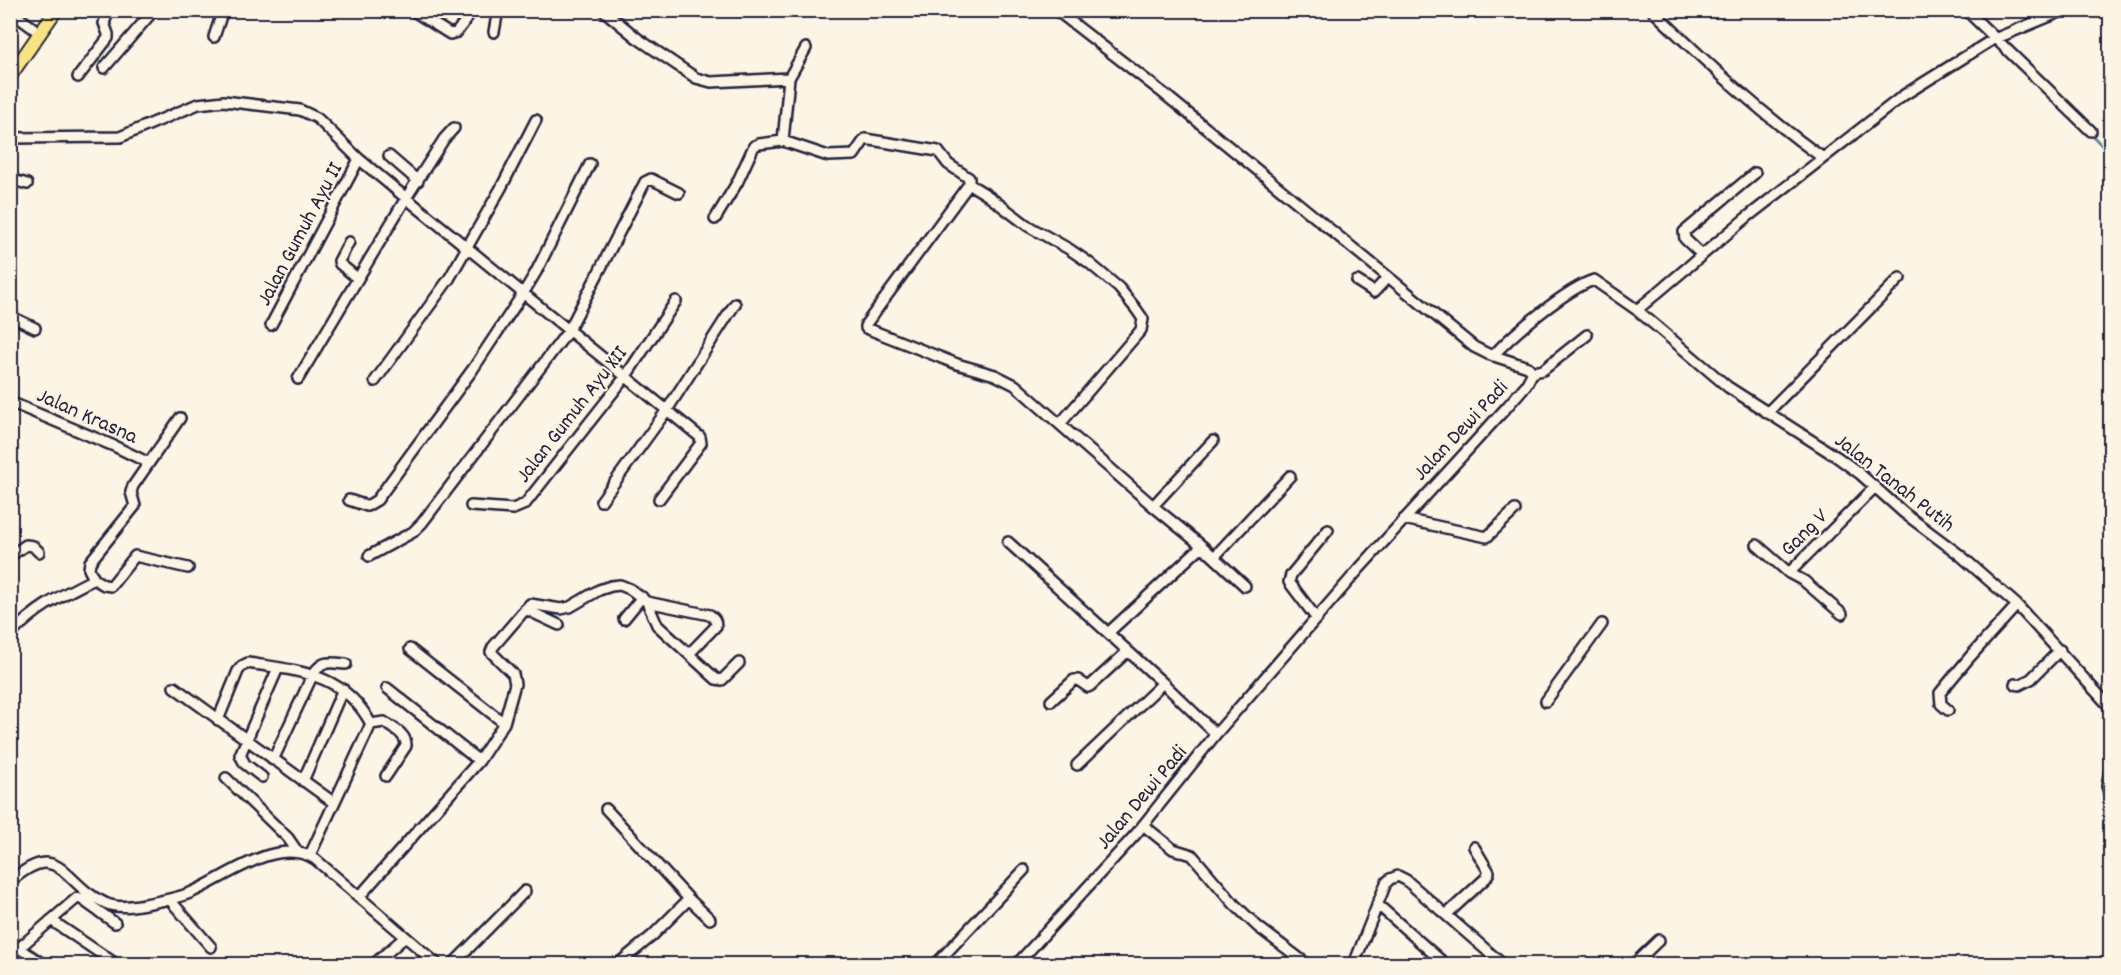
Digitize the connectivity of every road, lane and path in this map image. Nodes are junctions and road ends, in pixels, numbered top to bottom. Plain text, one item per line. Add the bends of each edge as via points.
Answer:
1 (56, 10) edge
2 (110, 10) edge
3 (140, 10) edge
4 (223, 10) edge
5 (412, 10) edge
6 (498, 10) edge
7 (603, 10) edge
8 (621, 10) edge
9 (1056, 10) edge
10 (1652, 10) edge
11 (1966, 10) edge
12 (2065, 10) edge
13 (10, 11) edge
14 (151, 14) edge
15 (467, 18) dead end
16 (618, 22) junction
17 (494, 32) dead end
18 (40, 33) junction
19 (214, 37) dead end
20 (1991, 41) junction
21 (806, 48) dead end
22 (104, 68) dead end
23 (10, 76) edge
24 (78, 77) dead end
25 (789, 83) junction
26 (536, 120) dead end
27 (454, 128) dead end
28 (2091, 131) dead end
29 (10, 138) edge
30 (783, 141) junction
31 (389, 156) dead end
32 (1823, 158) junction
33 (359, 159) junction
34 (590, 164) dead end
35 (1755, 173) dead end
36 (10, 179) edge
37 (418, 181) junction
38 (27, 184) dead end
39 (969, 184) junction
40 (680, 193) dead end
41 (406, 198) junction
42 (715, 219) dead end
43 (349, 242) dead end
44 (466, 248) junction
45 (1702, 255) junction
46 (1388, 277) junction
47 (357, 278) junction
48 (1900, 278) dead end
49 (1357, 281) dead end
50 (524, 292) junction
51 (676, 301) dead end
52 (735, 304) dead end
53 (1637, 310) junction
54 (10, 316) edge
55 (271, 325) dead end
56 (35, 328) dead end
57 (569, 330) junction
58 (1587, 335) dead end
59 (1493, 356) junction
60 (1533, 372) junction
61 (626, 376) junction
62 (298, 379) dead end
63 (375, 381) dead end
64 (10, 402) edge
65 (667, 410) junction
66 (1767, 413) junction
67 (180, 418) dead end
68 (1060, 424) junction
69 (1213, 441) dead end
70 (149, 464) junction
71 (1290, 477) dead end
72 (1875, 487) junction
73 (658, 499) dead end
74 (349, 500) dead end
75 (601, 501) dead end
76 (471, 506) dead end
77 (1153, 506) junction
78 (1515, 510) dead end
79 (1406, 517) junction
80 (1328, 530) dead end
81 (1008, 542) dead end
82 (1757, 545) dead end
83 (1202, 546) junction
84 (39, 552) dead end
85 (11, 555) edge
86 (369, 556) dead end
87 (1215, 556) junction
88 (188, 568) dead end
89 (1789, 573) junction
90 (94, 579) junction
91 (1245, 586) dead end
92 (644, 600) junction
93 (2017, 605) junction
94 (525, 609) junction
95 (1842, 614) dead end
96 (624, 619) dead end
97 (1317, 619) junction
98 (1602, 624) dead end
99 (559, 625) dead end
100 (1108, 633) junction
101 (10, 635) edge
102 (410, 649) dead end
103 (2060, 650) junction
104 (1128, 651) junction
105 (689, 654) junction
106 (739, 663) dead end
107 (346, 664) dead end
108 (278, 668) junction
109 (313, 674) junction
110 (1163, 682) junction
111 (2014, 684) dead end
112 (174, 687) dead end
113 (387, 688) dead end
114 (343, 689) junction
115 (1051, 701) dead end
116 (1546, 701) dead end
117 (2110, 707) edge
118 (1948, 710) dead end
119 (218, 720) junction
120 (504, 723) junction
121 (371, 724) junction
122 (1216, 734) junction
123 (245, 741) junction
124 (273, 760) junction
125 (479, 761) junction
126 (1077, 765) dead end
127 (2110, 770) edge
128 (386, 776) dead end
129 (262, 777) dead end
130 (226, 778) dead end
131 (303, 781) junction
132 (2110, 796) edge
133 (333, 802) junction
134 (606, 808) dead end
135 (1143, 825) junction
136 (1474, 847) dead end
137 (297, 851) junction
138 (310, 855) junction
139 (1024, 870) dead end
140 (10, 882) edge
141 (525, 891) dead end
142 (359, 897) junction
143 (689, 899) junction
144 (170, 900) junction
145 (1377, 904) junction
146 (1446, 915) junction
147 (710, 919) dead end
148 (51, 920) junction
149 (115, 923) dead end
150 (405, 937) junction
151 (1659, 940) dead end
152 (211, 947) dead end
153 (19, 948) junction
154 (10, 956) edge
155 (1500, 962) dead end
156 (431, 963) edge
157 (43, 964) edge
158 (116, 964) edge
159 (374, 964) edge
160 (453, 964) edge
161 (618, 964) edge
162 (936, 964) edge
163 (1017, 964) edge
164 (1307, 964) edge
165 (1354, 964) edge
166 (1444, 964) edge
167 (1634, 964) edge

1 - 18 main road
2 - 24 street via 104,23 108,38
3 - 14 street
4 - 19 street
5 - 15 street via 450,34 458,32
6 - 17 street
7 - 16 street
8 - 16 street
9 - 46 street, Jalan Dewi Padi
10 - 32 street via 1732,87
11 - 20 street
12 - 20 street
13 - 18 street
14 - 22 street
16 - 25 street via 704,81
18 - 23 main road
20 - 28 street
20 - 32 street via 1904,95
21 - 25 street
25 - 30 street
26 - 44 street
27 - 37 street
29 - 33 street via 120,138 198,104 224,101 309,113
30 - 39 street via 834,157 854,155 866,139 938,151 948,164 969,178
30 - 42 street via 753,146
31 - 37 street
32 - 45 street
33 - 41 street
33 - 55 street, Jalan Gumuh Ayu II
34 - 50 street
35 - 45 street via 1684,232 1685,239
36 - 38 street
37 - 41 street
39 - 68 street via 1088,262 1119,288 1142,316 1142,330
39 - 68 street via 866,328 995,375 1015,385
40 - 57 street via 651,178 645,182
41 - 44 street
41 - 47 street
43 - 47 street via 339,264
44 - 50 street
44 - 63 street via 449,279
45 - 53 street
46 - 49 street via 1374,292
46 - 59 street, Jalan Dewi Padi via 1474,347
47 - 62 street
48 - 66 street
50 - 57 street
50 - 74 street via 377,500 367,506
51 - 61 street, Jalan Gumuh Ayu XII
52 - 65 street
53 - 59 street, Jalan Tanah Putih via 1594,279 1544,311
53 - 66 street, Jalan Tanah Putih via 1728,387
54 - 56 street
57 - 61 street
57 - 86 street via 422,523
58 - 60 street via 1543,370
59 - 60 street, Jalan Dewi Padi
60 - 79 street, Jalan Dewi Padi via 1513,400
61 - 65 street
61 - 76 street, Jalan Gumuh Ayu XII via 525,504 513,509
64 - 70 street, Jalan Krasna
65 - 73 street via 702,440
65 - 75 street
66 - 72 street, Jalan Tanah Putih
67 - 70 street
68 - 77 street
69 - 77 street
70 - 90 street via 132,489 135,506 90,562
71 - 87 street
72 - 89 street, Gang V
72 - 93 street, Jalan Tanah Putih
77 - 83 street
78 - 79 street via 1487,537
79 - 97 street, Jalan Dewi Padi
80 - 97 street via 1289,582
81 - 100 street
82 - 89 street, Gang V
83 - 87 street
83 - 100 street
84 - 85 street via 26,545
87 - 91 street
88 - 90 street via 136,556 111,586
89 - 95 street
90 - 101 street via 32,612
92 - 94 street via 620,585 599,590 570,607 533,603
92 - 96 street
92 - 105 street via 657,625
92 - 105 street via 714,617 716,626
93 - 103 street, Jalan Tanah Putih
93 - 118 street via 1940,693 1941,704
94 - 99 street
94 - 120 street via 491,652 515,678
97 - 122 street, Jalan Dewi Padi
98 - 116 street
100 - 104 street
102 - 120 street
103 - 111 street via 2031,680
103 - 117 street, Jalan Tanah Putih
104 - 110 street
104 - 115 street via 1090,686 1074,680
105 - 106 street via 720,681
107 - 109 street via 322,663
108 - 109 street
108 - 119 street via 248,663 242,666
108 - 123 street
109 - 114 street
109 - 124 street
110 - 122 street
110 - 126 street
112 - 119 street
113 - 125 street
114 - 121 street
114 - 131 street
119 - 123 street
120 - 125 street
121 - 128 street via 384,722 406,741
121 - 133 street
122 - 135 street, Jalan Dewi Padi
123 - 124 street
123 - 129 street via 241,757
124 - 131 street
125 - 142 street
127 - 132 street
130 - 137 street
131 - 133 street
133 - 138 street
134 - 143 street
135 - 163 street, Jalan Dewi Padi
135 - 164 street via 1173,849 1192,855 1258,927
136 - 146 street via 1488,872 1486,878
137 - 138 street
137 - 144 street via 273,853
138 - 142 street
139 - 162 street
140 - 144 street via 31,866 46,863 60,868 81,887 113,906
141 - 160 street
142 - 150 street
143 - 147 street
143 - 161 street
144 - 152 street
145 - 146 street via 1386,883 1398,876
145 - 165 street
145 - 166 street
146 - 155 street
148 - 149 street via 80,898
148 - 153 street
148 - 158 street
150 - 156 street
150 - 159 street
151 - 167 street
153 - 154 street
153 - 157 street

